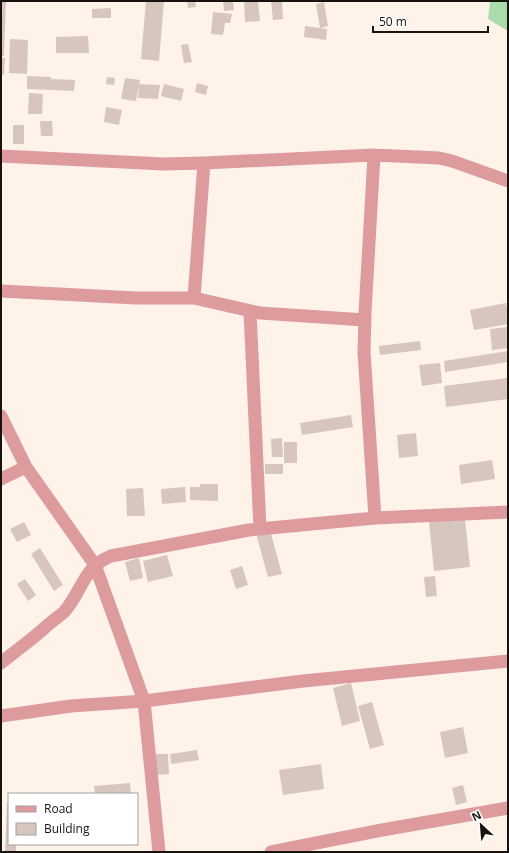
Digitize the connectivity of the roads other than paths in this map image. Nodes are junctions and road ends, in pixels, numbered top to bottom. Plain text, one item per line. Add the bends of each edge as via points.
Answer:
1 (374, 155) junction
2 (1, 156) edge
3 (204, 163) junction
4 (508, 181) edge
5 (1, 291) edge
6 (194, 298) junction
7 (250, 311) junction
8 (365, 320) junction
9 (1, 416) edge
10 (26, 467) junction
11 (1, 479) edge
12 (508, 512) edge
13 (375, 518) junction
14 (260, 529) junction
15 (95, 565) junction
16 (508, 661) edge
17 (1, 663) edge
18 (144, 701) junction
19 (1, 716) edge
20 (508, 808) edge
21 (159, 852) edge
22 (271, 852) edge

1 - 3 street
1 - 4 street via 438,158
1 - 8 street
2 - 3 street via 164,164
3 - 6 street
5 - 6 street via 136,298
6 - 7 street
7 - 8 street
7 - 14 street
8 - 13 street via 366,394
9 - 10 street
10 - 11 street
10 - 15 street
12 - 13 street
13 - 14 street
14 - 15 street via 111,556
15 - 17 street via 63,612
15 - 18 street
16 - 18 street
18 - 19 street via 71,706
18 - 21 street
20 - 22 street

